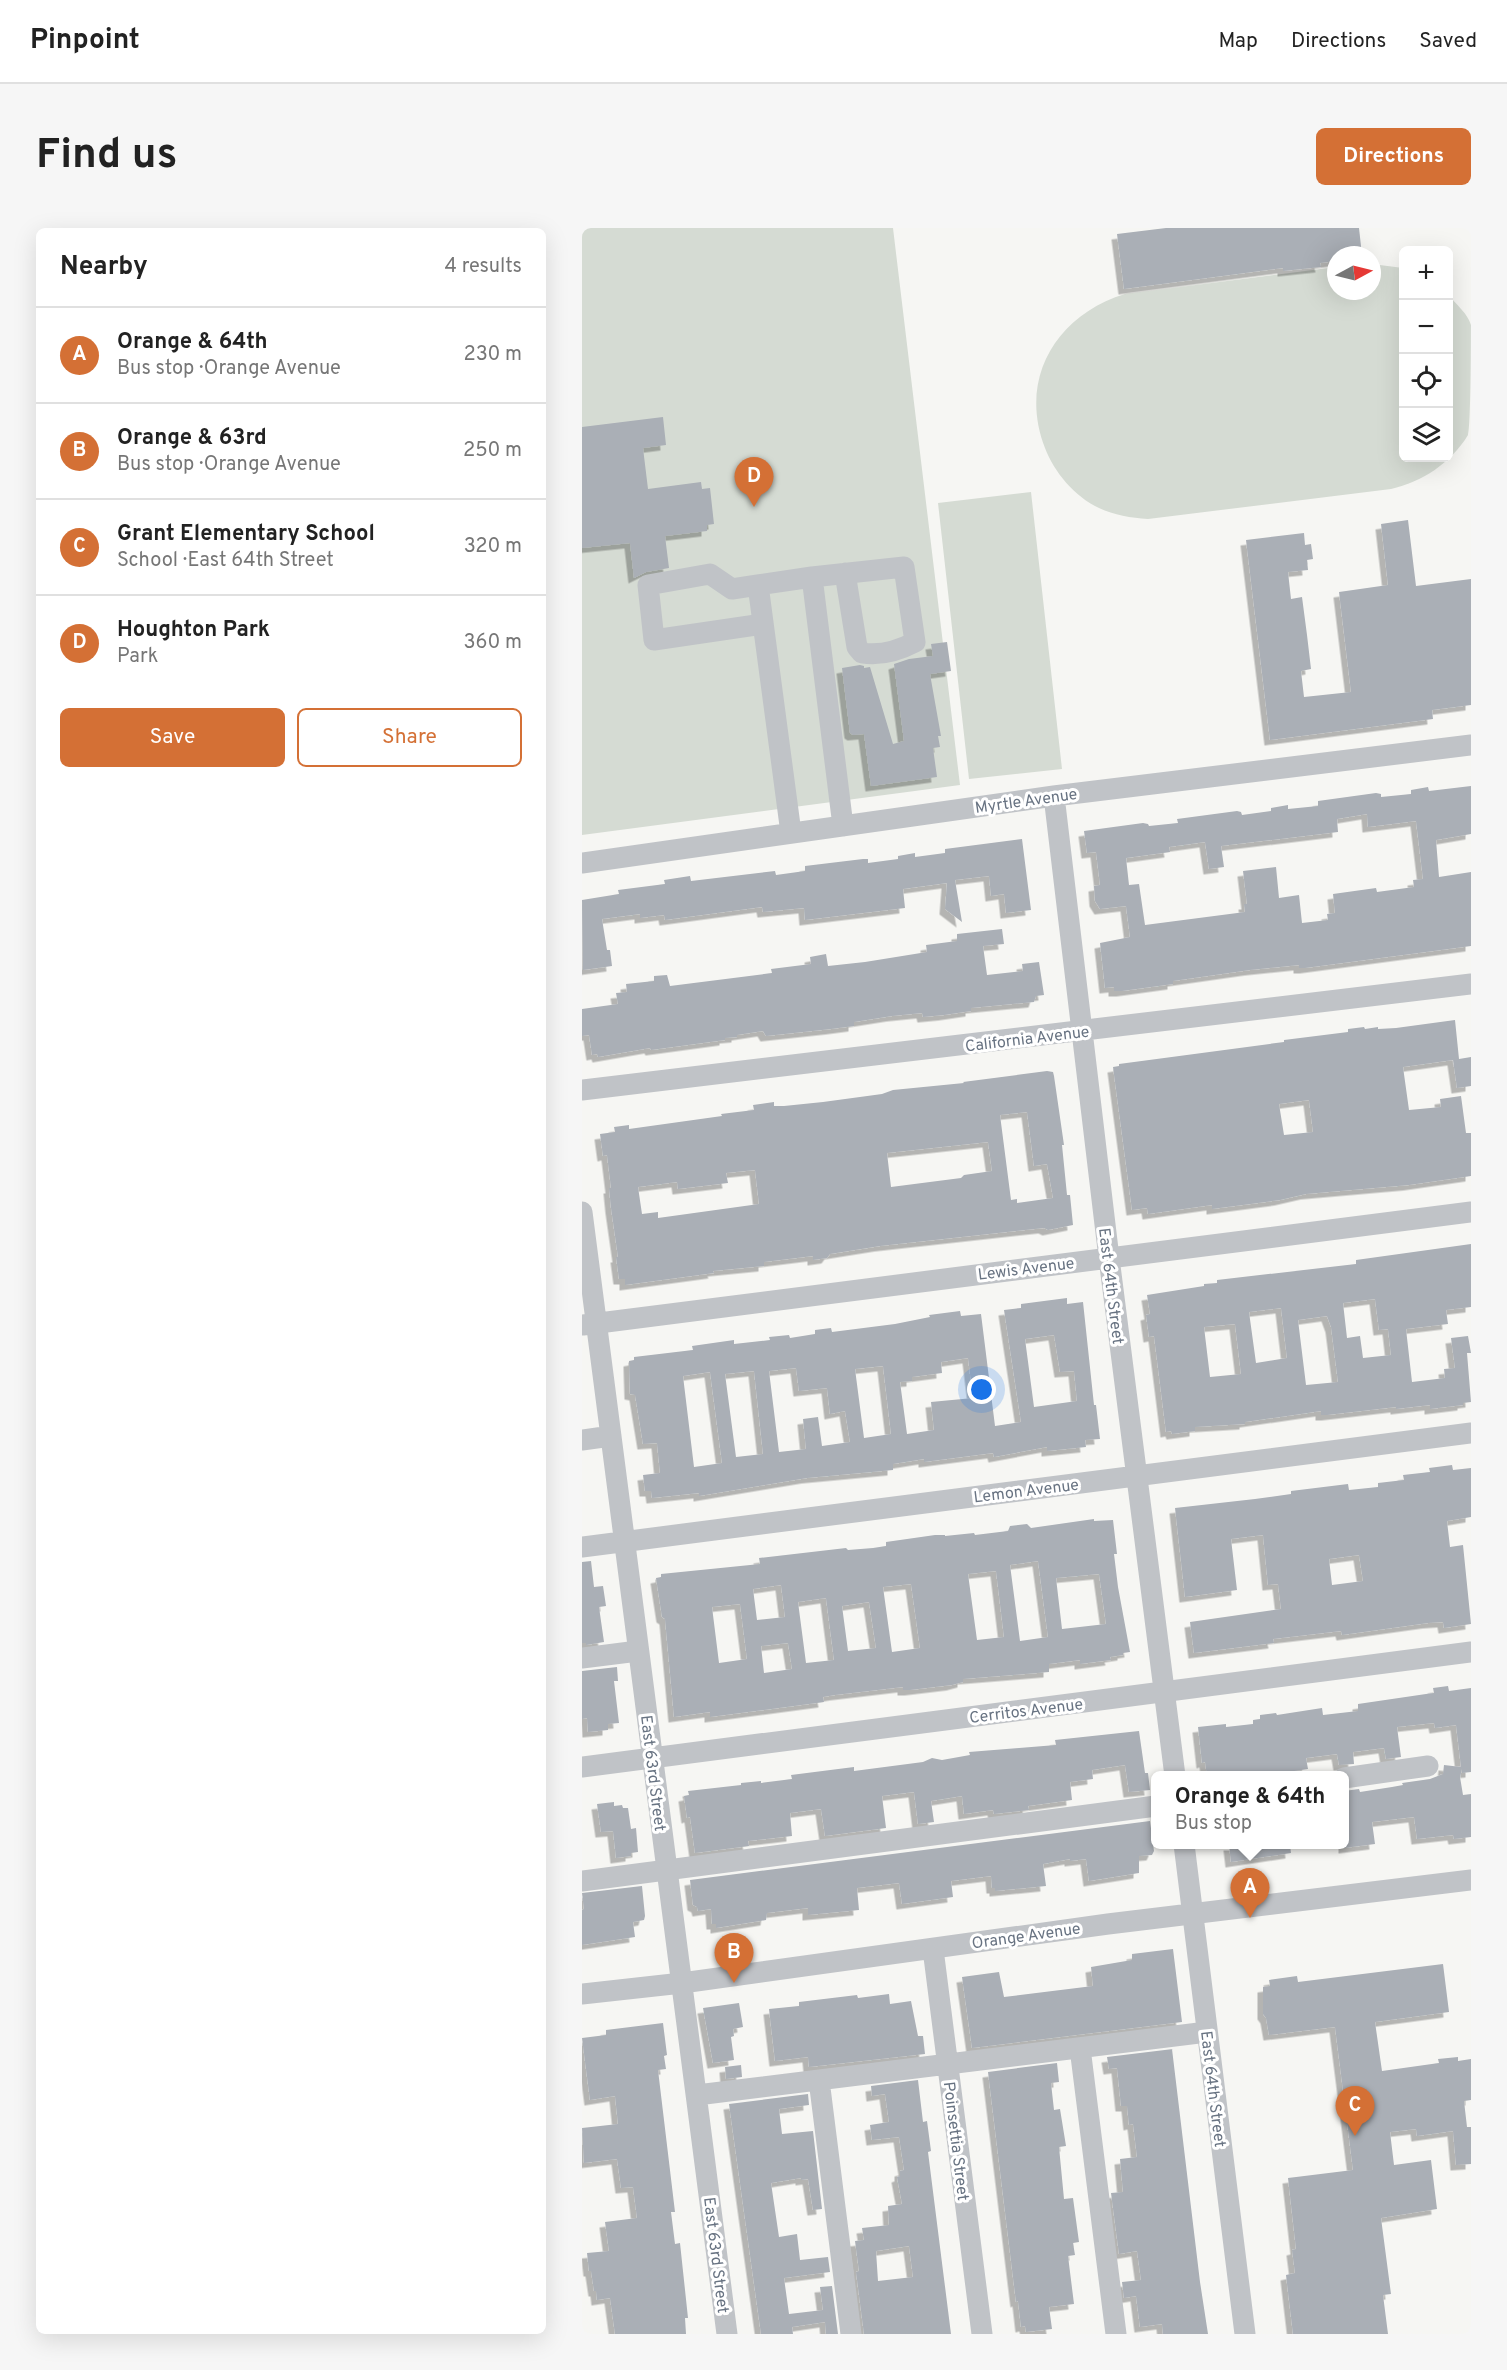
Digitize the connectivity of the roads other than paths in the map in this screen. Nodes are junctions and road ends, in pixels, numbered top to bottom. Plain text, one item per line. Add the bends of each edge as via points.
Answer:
1 (845, 573) junction
2 (812, 577) junction
3 (758, 585) junction
4 (763, 624) junction
5 (1471, 745) edge
6 (1054, 796) junction
7 (843, 826) junction
8 (791, 833) junction
9 (582, 863) edge
10 (1471, 984) edge
11 (1082, 1032) junction
12 (582, 1090) edge
13 (582, 1212) edge
14 (1471, 1212) edge
15 (1109, 1258) junction
16 (589, 1324) edge
17 (1471, 1433) edge
18 (611, 1436) junction
19 (582, 1440) edge
20 (1136, 1476) junction
21 (624, 1542) junction
22 (582, 1547) edge
23 (638, 1651) junction
24 (1471, 1653) edge
25 (582, 1658) edge
26 (1165, 1692) junction
27 (652, 1758) junction
28 (1428, 1766) dead end
29 (582, 1767) edge
30 (1174, 1771) edge
31 (1349, 1777) edge
32 (1151, 1807) edge
33 (1185, 1849) edge
34 (667, 1870) junction
35 (1471, 1880) edge
36 (582, 1881) edge
37 (1193, 1913) junction
38 (933, 1949) junction
39 (682, 1983) junction
40 (582, 1994) edge
41 (1207, 2032) junction
42 (1080, 2048) junction
43 (947, 2064) junction
44 (819, 2080) junction
45 (697, 2095) junction
46 (727, 2334) edge
47 (851, 2334) edge
48 (982, 2334) edge
49 (1116, 2334) edge
50 (1245, 2334) edge

1 - 1 street via 904,567 915,642 894,651 862,653 857,647
1 - 2 street
2 - 3 street
2 - 7 street
3 - 4 street
3 - 4 street via 732,589 711,574 648,585 654,640
4 - 8 street
5 - 6 street, Myrtle Avenue
6 - 7 street, Myrtle Avenue
6 - 11 street, East 64th Street
7 - 8 street, Myrtle Avenue
8 - 9 street, Myrtle Avenue
10 - 11 street, California Avenue
11 - 12 street, California Avenue
11 - 15 street, East 64th Street
13 - 16 street, East 63rd Street
14 - 15 street, Lewis Avenue
15 - 16 street, Lewis Avenue
15 - 20 street, East 64th Street
16 - 18 street, East 63rd Street
17 - 20 street, Lemon Avenue
18 - 19 street
18 - 21 street, East 63rd Street
20 - 21 street, Lemon Avenue
20 - 26 street, East 64th Street
21 - 22 street, Lemon Avenue
21 - 23 street, East 63rd Street
23 - 25 street
23 - 27 street, East 63rd Street
24 - 26 street, Cerritos Avenue
26 - 27 street, Cerritos Avenue
26 - 30 street, East 64th Street
27 - 29 street, Cerritos Avenue
27 - 34 street, East 63rd Street
28 - 31 street
32 - 34 street
33 - 37 street, East 64th Street
34 - 36 street
34 - 39 street, East 63rd Street
35 - 37 street, Orange Avenue
37 - 38 street, Orange Avenue
37 - 41 street, East 64th Street
38 - 39 street, Orange Avenue
38 - 43 street, Poinsettia Street
39 - 40 street, Orange Avenue
39 - 45 street, East 63rd Street
41 - 42 street
41 - 50 street, East 64th Street
42 - 43 street
42 - 49 street
43 - 44 street
43 - 48 street, Poinsettia Street
44 - 45 street
44 - 47 street
45 - 46 street, East 63rd Street

